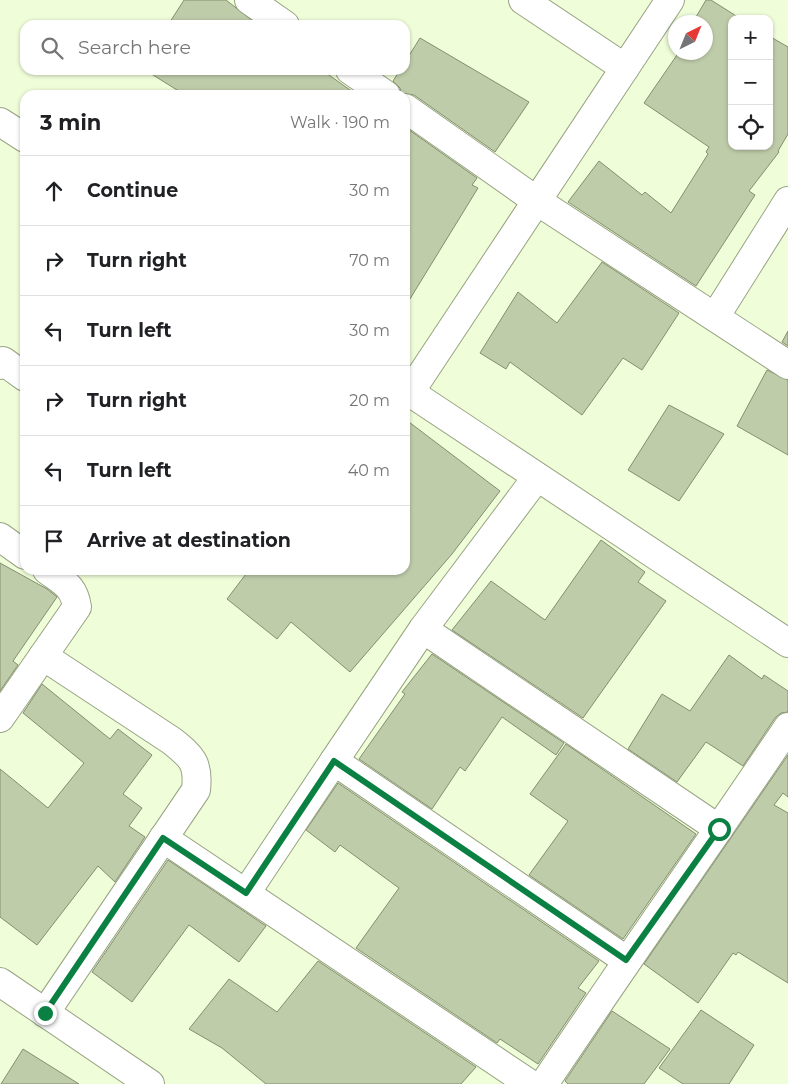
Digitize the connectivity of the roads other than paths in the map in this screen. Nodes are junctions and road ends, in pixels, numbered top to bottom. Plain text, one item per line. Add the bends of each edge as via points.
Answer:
1 (249, 0) edge
2 (523, 0) edge
3 (670, 0) edge
4 (278, 20) edge
5 (625, 68) junction
6 (357, 75) edge
7 (379, 90) edge
8 (410, 111) edge
9 (0, 122) edge
10 (20, 135) edge
11 (537, 200) junction
12 (788, 201) edge
13 (714, 318) junction
14 (1, 362) edge
15 (788, 365) edge
16 (20, 374) edge
17 (410, 387) edge
18 (410, 393) edge
19 (537, 477) junction
20 (0, 537) edge
21 (20, 551) edge
22 (54, 575) edge
23 (423, 628) junction
24 (788, 643) edge
25 (43, 656) junction
26 (0, 718) edge
27 (788, 727) edge
28 (334, 761) junction
29 (719, 829) junction
30 (163, 838) junction
31 (246, 893) junction
32 (626, 960) junction
33 (0, 982) edge
34 (45, 1013) junction
35 (135, 1080) edge
36 (530, 1084) edge
37 (544, 1084) edge

1 - 4 street
2 - 5 street
3 - 5 street
5 - 11 street
6 - 7 street
8 - 11 street
9 - 10 street
11 - 13 street
11 - 17 street
12 - 13 street
13 - 15 street
14 - 16 street
18 - 19 street
19 - 23 street
19 - 24 street
20 - 21 street
22 - 25 street via 75,594 77,607
23 - 28 street
23 - 29 street
25 - 26 street
25 - 30 street via 172,741 191,757 198,774 196,790
27 - 29 street
28 - 31 street
28 - 32 street
29 - 32 street
30 - 31 street
30 - 34 street
31 - 36 street
32 - 37 street
33 - 34 street
34 - 35 street

